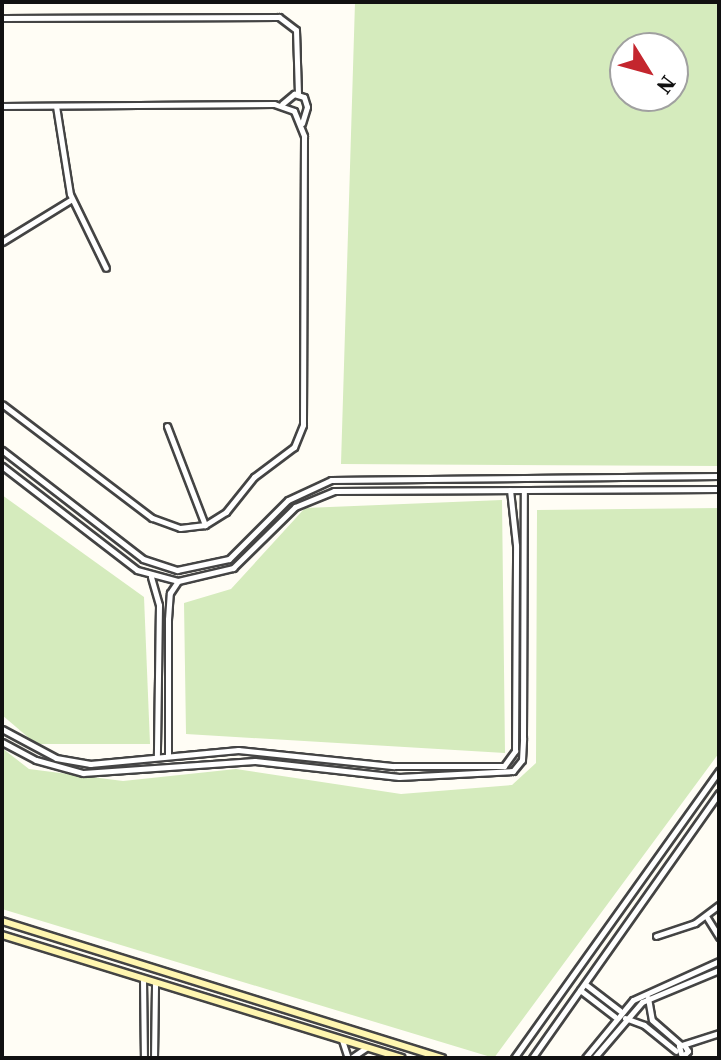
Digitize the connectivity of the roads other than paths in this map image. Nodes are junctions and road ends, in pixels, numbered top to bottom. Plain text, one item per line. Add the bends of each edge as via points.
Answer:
1 (2, 18) edge
2 (298, 94) junction
3 (282, 104) junction
4 (2, 106) edge
5 (56, 106) junction
6 (302, 123) junction
7 (72, 199) junction
8 (2, 242) edge
9 (106, 268) dead end
10 (2, 404) edge
11 (167, 426) dead end
12 (2, 450) edge
13 (2, 466) edge
14 (719, 476) edge
15 (719, 489) edge
16 (510, 490) junction
17 (524, 490) junction
18 (205, 525) junction
19 (150, 576) junction
20 (178, 581) junction
21 (2, 729) edge
22 (2, 742) edge
23 (168, 756) junction
24 (157, 757) junction
25 (719, 771) edge
26 (719, 793) edge
27 (719, 905) edge
28 (706, 916) junction
29 (2, 921) edge
30 (2, 935) edge
31 (656, 936) dead end
32 (719, 937) edge
33 (719, 961) edge
34 (718, 971) edge
35 (143, 978) junction
36 (155, 982) junction
37 (582, 987) junction
38 (648, 998) junction
39 (620, 1011) junction
40 (615, 1017) junction
41 (624, 1017) junction
42 (609, 1030) junction
43 (719, 1033) edge
44 (342, 1040) junction
45 (602, 1046) junction
46 (367, 1047) junction
47 (686, 1050) edge
48 (679, 1055) edge
49 (144, 1058) edge
50 (154, 1058) edge
51 (350, 1058) edge
52 (401, 1058) edge
53 (442, 1058) edge
54 (514, 1058) edge
55 (532, 1058) edge
56 (585, 1058) edge
57 (594, 1058) edge
58 (603, 1058) edge

1 - 2 street via 279,17 296,30
2 - 3 street
2 - 6 street via 307,103
3 - 5 street
3 - 6 street
4 - 5 street
5 - 7 street
6 - 18 street via 302,431 289,452 254,477 226,512
7 - 8 street
7 - 9 street
10 - 18 street via 152,518 180,528
11 - 18 street
12 - 14 street via 143,559 177,570 229,559 288,500 331,480
13 - 19 street
15 - 17 street
16 - 17 street
16 - 20 street via 320,494 284,516 233,568
16 - 23 street via 516,545 515,751 509,763 394,766 238,750
17 - 22 street via 523,738 522,760 513,771 399,777 255,761 93,773 63,770
19 - 20 street
19 - 24 street via 159,605
20 - 23 street via 170,593 168,619
21 - 24 street via 20,742 79,762 120,764
23 - 24 street
25 - 54 street
26 - 37 street
27 - 28 street
28 - 31 street
28 - 32 street
29 - 53 street
30 - 35 street
33 - 39 street via 656,985
34 - 38 street
35 - 36 street
35 - 49 street
36 - 44 street
36 - 50 street
37 - 39 street
37 - 40 street
37 - 55 street
38 - 41 street
38 - 47 street via 652,1020
39 - 40 street
40 - 42 street
41 - 42 street
41 - 48 street via 644,1025
42 - 45 street
42 - 56 street
43 - 47 street
44 - 46 street
44 - 51 street
45 - 57 street
45 - 58 street
46 - 51 street
46 - 52 street
47 - 48 street
47 - 48 street

